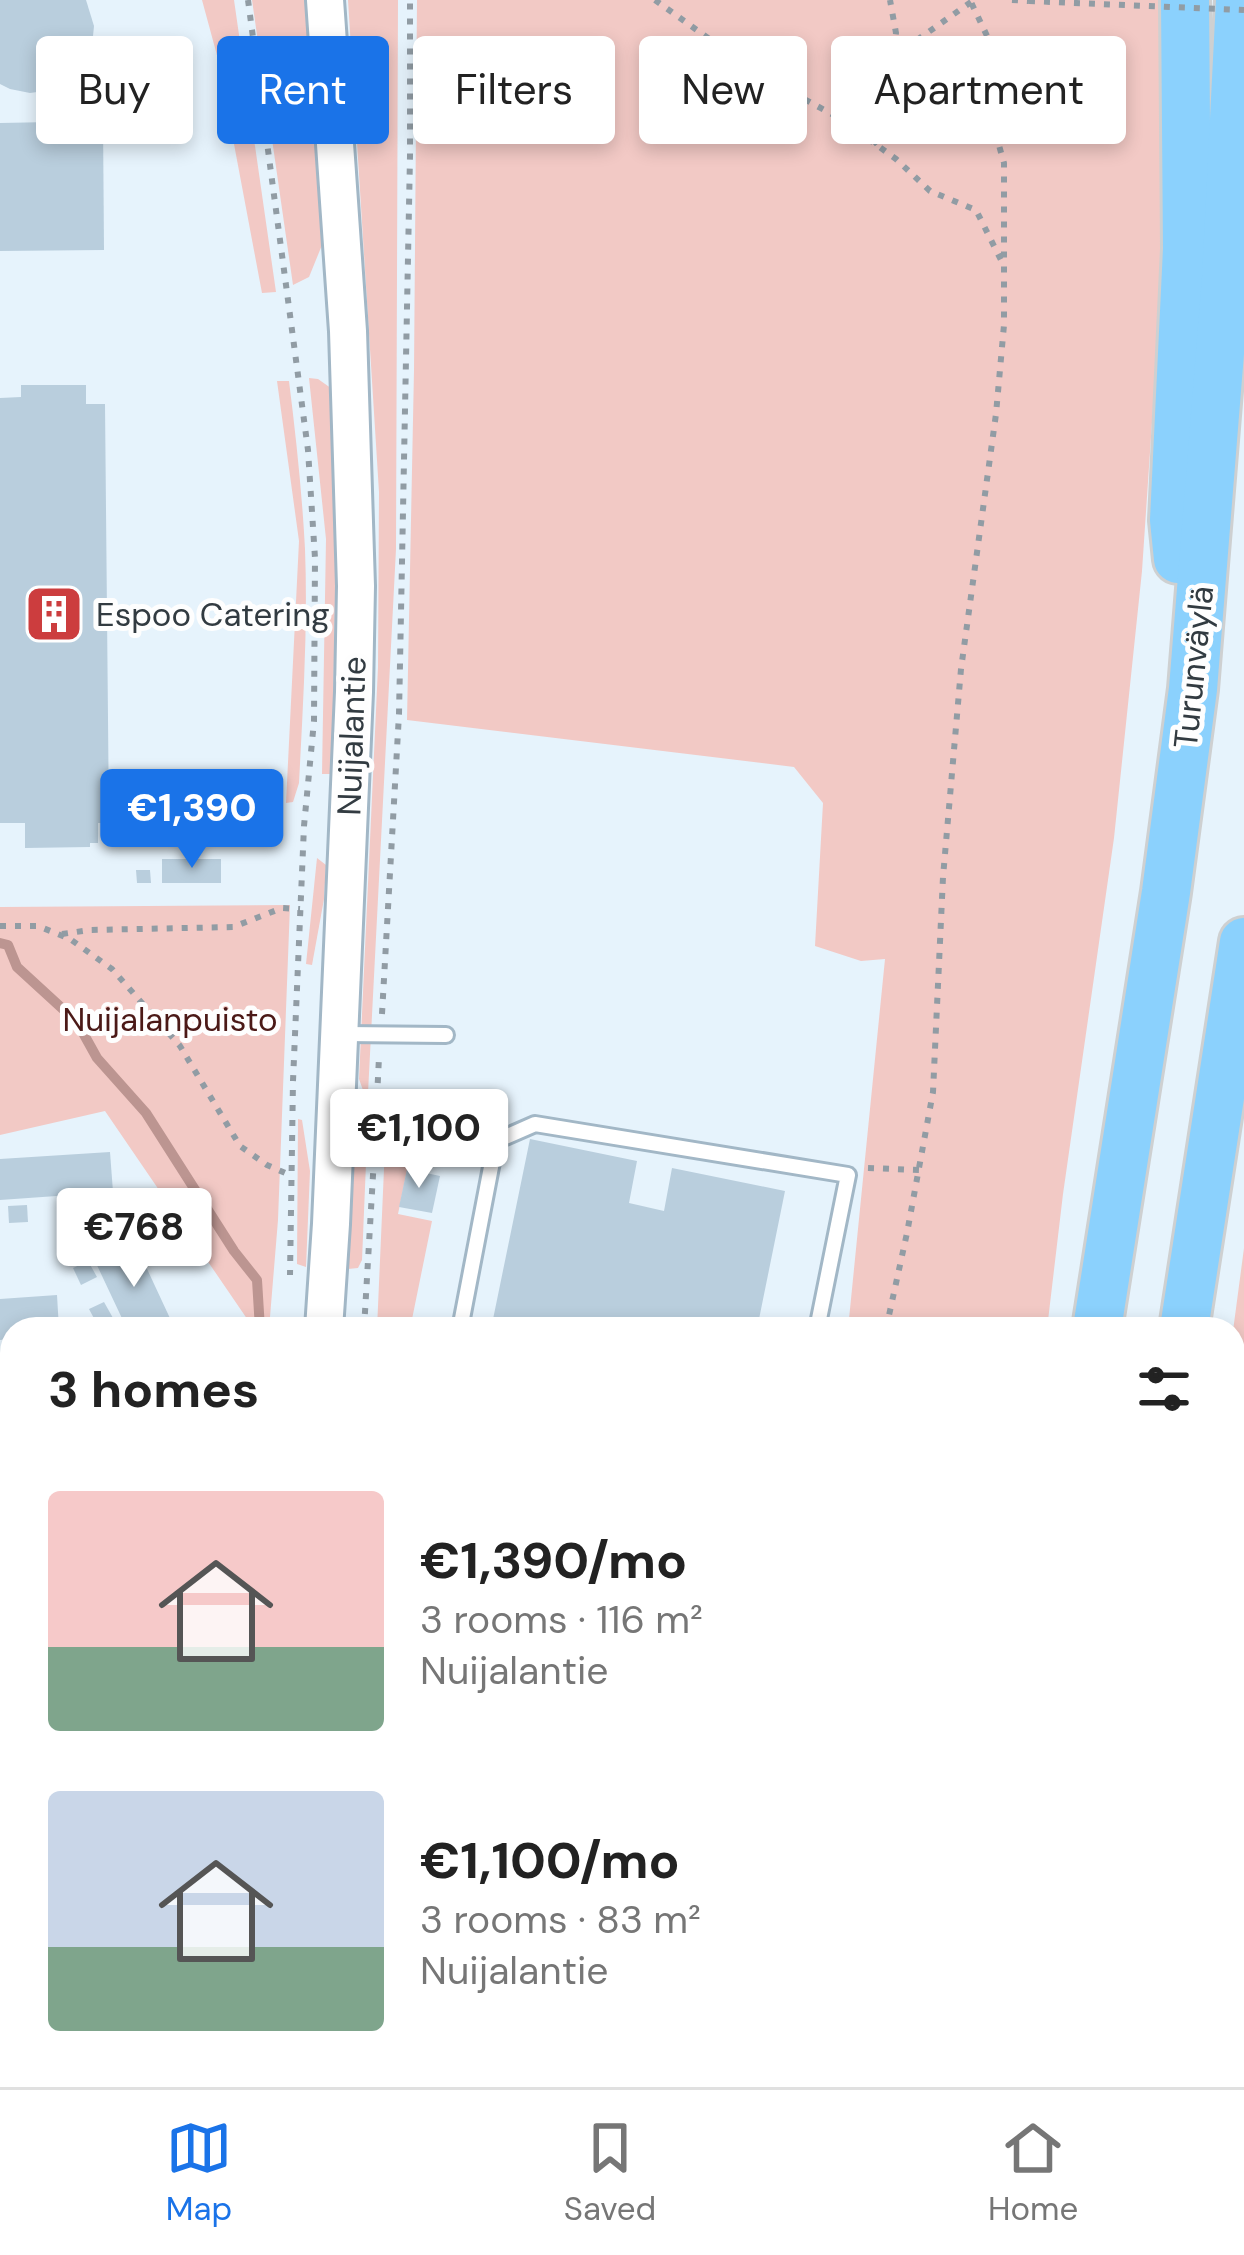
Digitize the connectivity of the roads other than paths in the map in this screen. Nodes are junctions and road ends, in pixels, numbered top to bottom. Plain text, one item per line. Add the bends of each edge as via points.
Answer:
1 (325, 0) edge
2 (1185, 0) edge
3 (1240, 0) edge
4 (1193, 689) junction
5 (1244, 942) edge
6 (339, 1034) junction
7 (446, 1035) dead end
8 (335, 1120) junction
9 (496, 1141) junction
10 (325, 1317) edge
11 (462, 1317) edge
12 (819, 1317) edge
13 (1099, 1317) edge
14 (1186, 1317) edge

1 - 6 main road, Nuijalantie via 356,586
2 - 4 highway via 1187,249 1174,520
3 - 4 highway, Turunväylä
4 - 13 highway, Turunväylä
5 - 14 highway
6 - 7 lane
6 - 8 main road, Nuijalantie
8 - 9 lane via 376,1119
8 - 10 main road, Nuijalantie
9 - 11 lane
9 - 12 lane via 535,1124 848,1174

